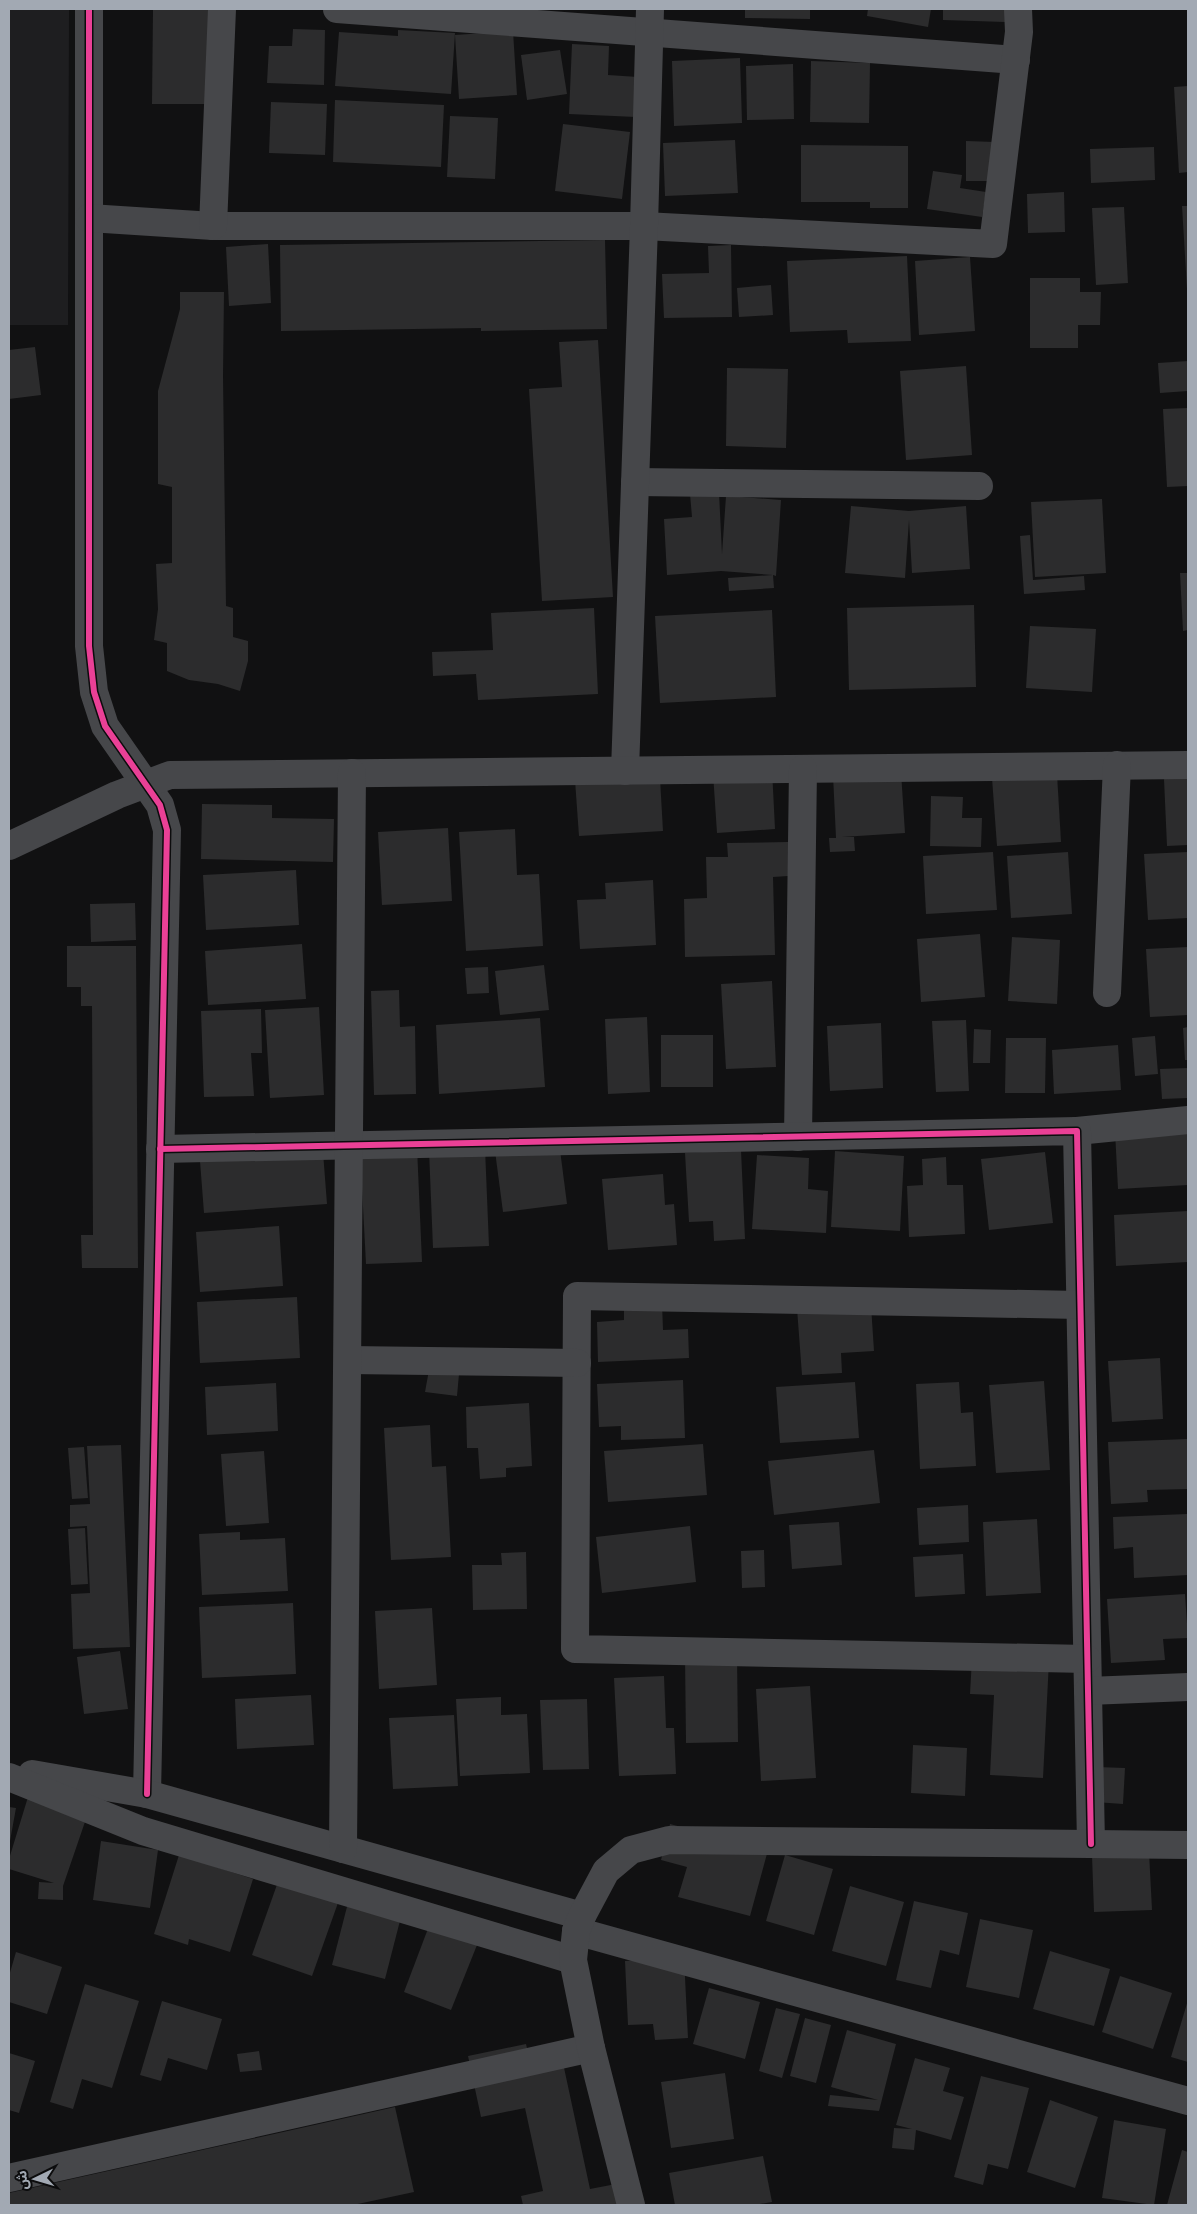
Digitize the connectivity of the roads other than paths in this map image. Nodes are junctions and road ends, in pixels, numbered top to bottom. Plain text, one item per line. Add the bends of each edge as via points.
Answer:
1 (89, 9) edge
2 (222, 9) edge
3 (337, 9) edge
4 (1018, 9) edge
5 (649, 20) edge
6 (1016, 60) junction
7 (89, 218) junction
8 (214, 226) junction
9 (644, 226) junction
10 (635, 482) junction
11 (979, 486) dead end
12 (1117, 765) junction
13 (1188, 765) edge
14 (803, 769) junction
15 (625, 770) junction
16 (352, 773) junction
17 (145, 784) junction
18 (9, 846) edge
19 (1107, 993) dead end
20 (1188, 1120) edge
21 (1077, 1131) junction
22 (798, 1137) junction
23 (349, 1145) junction
24 (160, 1149) junction
25 (1080, 1305) junction
26 (348, 1360) junction
27 (577, 1363) junction
28 (1087, 1659) junction
29 (1188, 1687) edge
30 (1088, 1691) junction
31 (9, 1770) edge
32 (9, 1777) edge
33 (147, 1794) junction
34 (1091, 1844) junction
35 (1188, 1845) edge
36 (343, 1849) junction
37 (579, 1924) junction
38 (574, 1960) junction
39 (592, 2048) junction
40 (1188, 2101) edge
41 (9, 2178) edge
42 (631, 2205) edge

1 - 7 street
2 - 8 street
3 - 5 street
4 - 6 street
5 - 6 street
5 - 9 street
6 - 9 street via 993,244
7 - 8 street
7 - 17 street via 90,646 94,692 105,726
8 - 9 street
9 - 10 street
10 - 11 street
10 - 15 street
12 - 13 street
12 - 14 street
12 - 19 street
14 - 15 street
14 - 22 street
15 - 16 street
16 - 17 street via 170,775
16 - 23 street
17 - 18 street
17 - 24 street via 160,805 167,830
20 - 21 street
21 - 22 street
21 - 25 street
22 - 23 street
23 - 24 street
23 - 26 street
24 - 33 street
25 - 27 street via 577,1296
25 - 28 street
26 - 27 street
26 - 36 street
27 - 28 street via 575,1649
28 - 30 street
29 - 30 street
30 - 34 street
31 - 33 street
32 - 38 street via 143,1831
33 - 36 street
34 - 35 street
34 - 37 street via 669,1840 631,1850 606,1871
36 - 37 street
37 - 38 street
37 - 40 street
38 - 39 street
39 - 41 street
39 - 42 street

